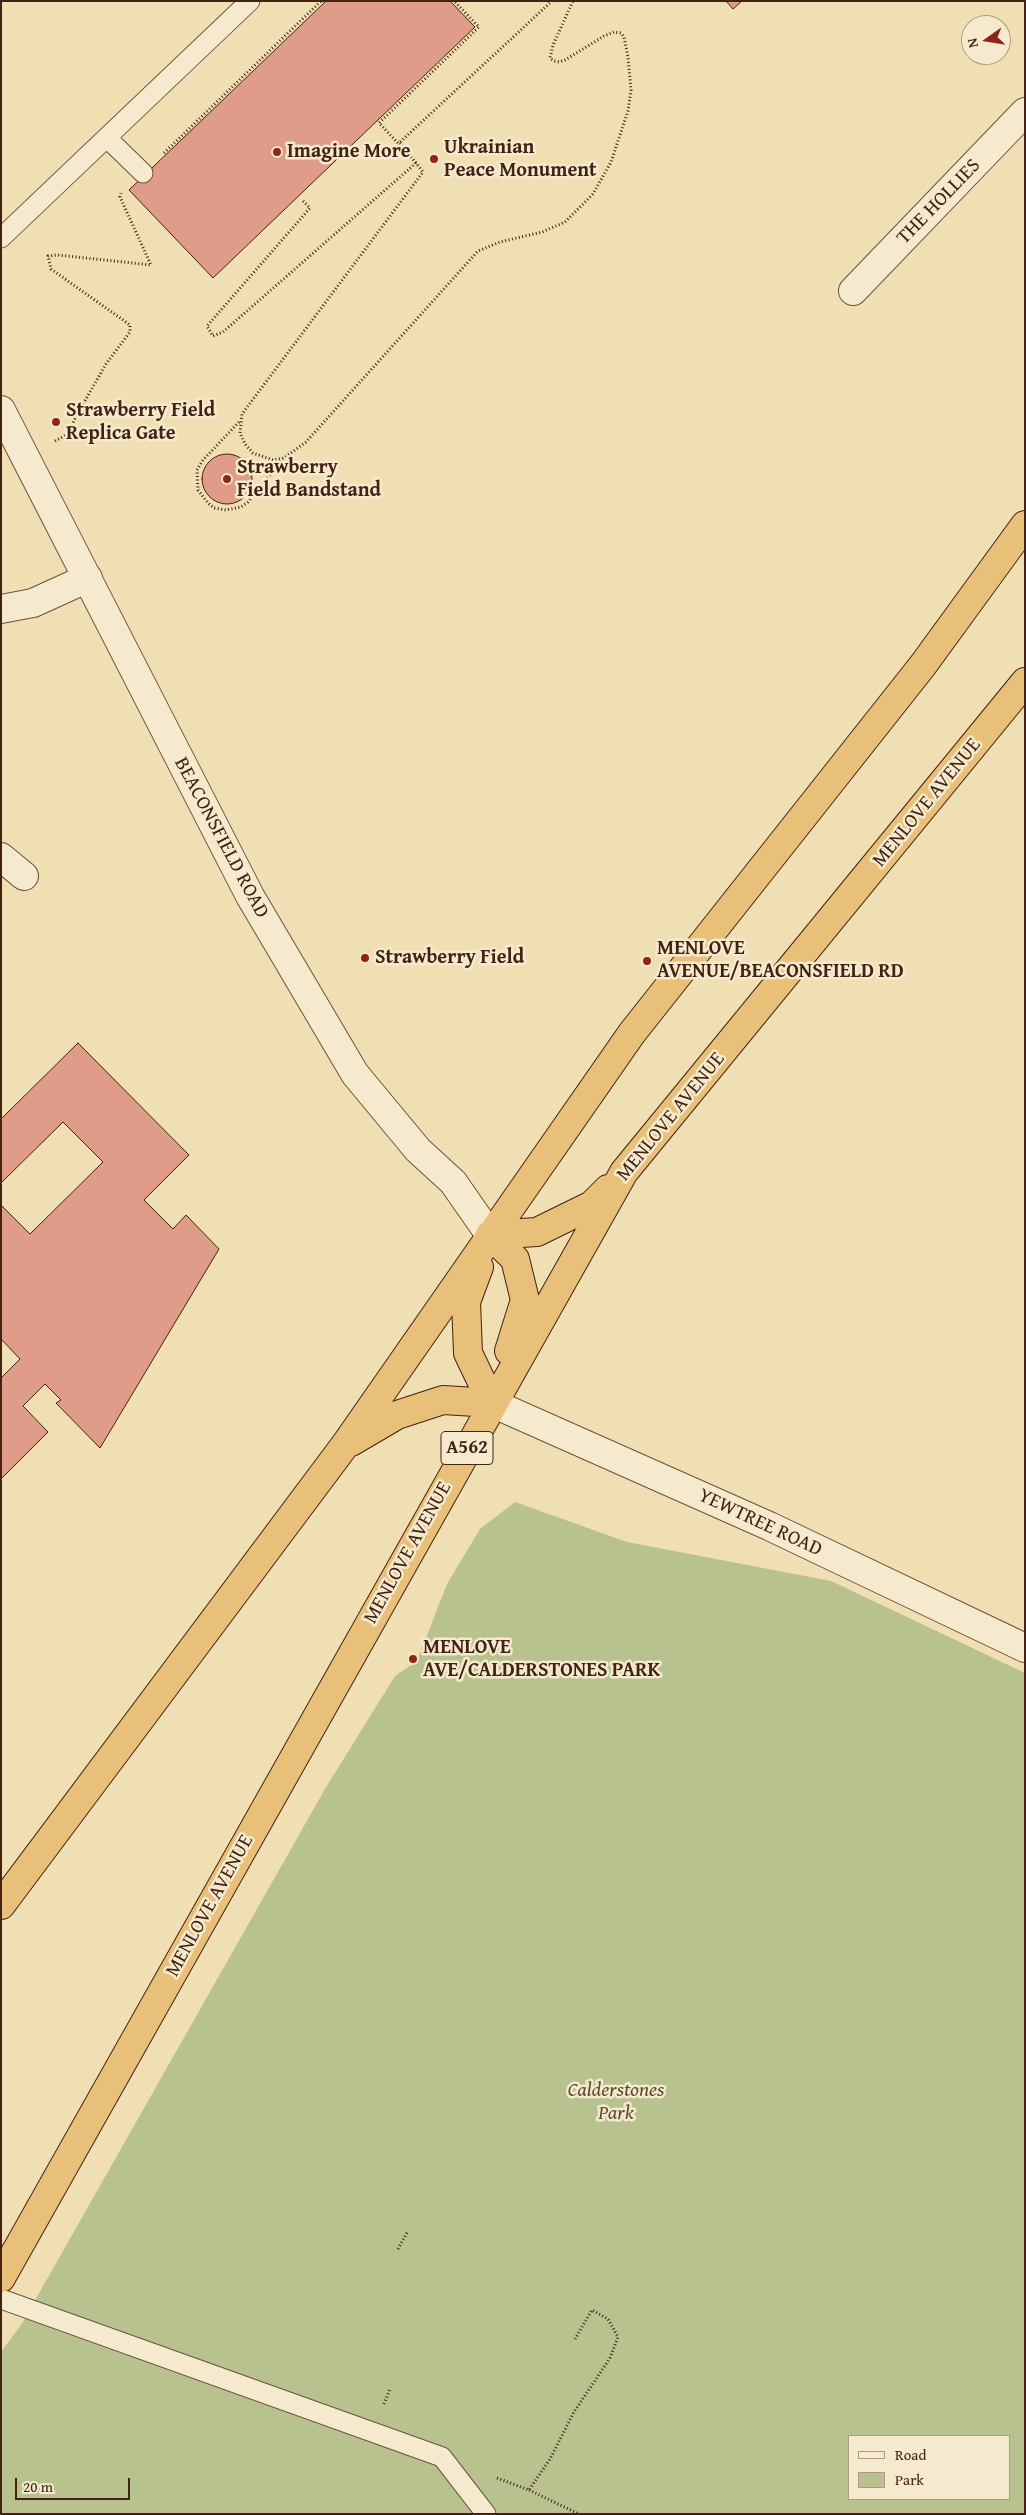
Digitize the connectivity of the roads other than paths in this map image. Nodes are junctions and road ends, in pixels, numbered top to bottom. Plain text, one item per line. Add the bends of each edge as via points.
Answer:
1 (250, 1) edge
2 (1025, 112) edge
3 (107, 138) junction
4 (143, 173) road end
5 (1, 238) edge
6 (853, 291) dead end
7 (1, 410) edge
8 (1025, 525) edge
9 (88, 578) junction
10 (1, 609) edge
11 (1022, 693) edge
12 (1, 857) edge
13 (24, 876) dead end
14 (624, 1172) junction
15 (490, 1235) junction
16 (492, 1403) junction
17 (345, 1445) junction
18 (1025, 1648) edge
19 (1, 1905) edge
20 (1, 2278) edge
21 (1, 2299) edge
22 (486, 2514) edge

1 - 3 lane
2 - 6 street, THE HOLLIES
3 - 4 lane
3 - 5 lane
7 - 9 street, BEACONSFIELD ROAD
8 - 15 highway via 923,666 632,1033
9 - 10 street via 34,602
9 - 15 street, BEACONSFIELD ROAD via 250,896 355,1074 418,1150 453,1182
11 - 14 highway, MENLOVE AVENUE / A562
12 - 13 street
14 - 15 highway via 592,1205 537,1232
14 - 16 highway, MENLOVE AVENUE / A562
15 - 16 highway via 466,1302 468,1353
15 - 16 highway via 515,1259 525,1300
15 - 17 highway
16 - 17 highway via 443,1400 397,1415
16 - 18 street, YEWTREE ROAD via 768,1526
16 - 20 highway, MENLOVE AVENUE / A562
17 - 19 highway
21 - 22 lane via 442,2457

